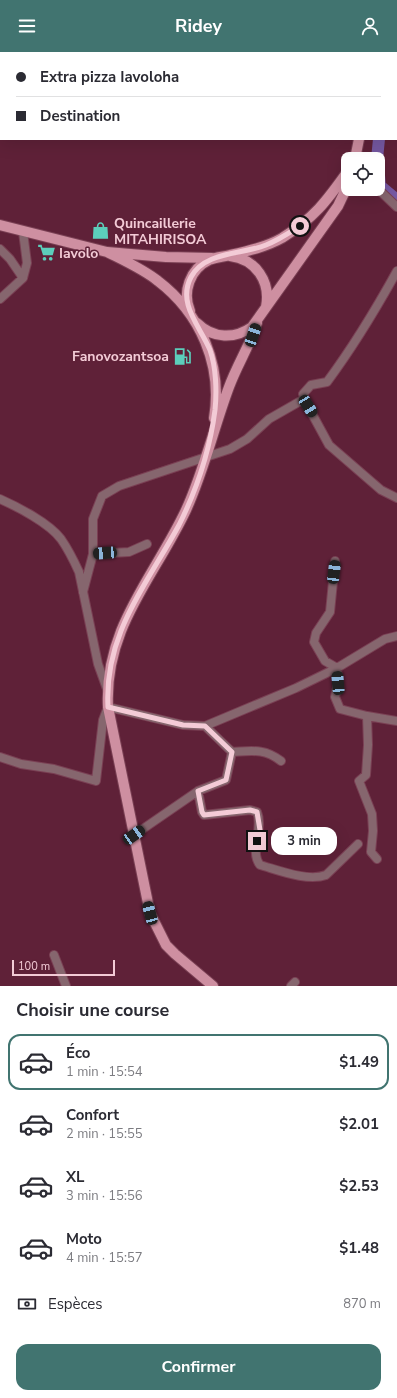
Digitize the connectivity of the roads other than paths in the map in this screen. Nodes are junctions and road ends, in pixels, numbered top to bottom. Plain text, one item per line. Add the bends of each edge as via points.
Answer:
1 (359, 140) edge
2 (356, 152) edge
3 (341, 180) edge
4 (343, 196) edge
5 (385, 196) edge
6 (397, 207) edge
7 (0, 225) edge
8 (23, 232) junction
9 (0, 249) edge
10 (107, 252) junction
11 (228, 256) junction
12 (214, 258) junction
13 (397, 271) edge
14 (23, 278) junction
15 (0, 299) edge
16 (193, 317) junction
17 (260, 319) junction
18 (304, 399) junction
19 (208, 446) junction
20 (205, 458) junction
21 (397, 498) edge
22 (0, 499) edge
23 (147, 544) dead end
24 (93, 554) junction
25 (335, 560) dead end
26 (83, 592) junction
27 (397, 636) edge
28 (337, 668) junction
29 (107, 689) junction
30 (108, 707) junction
31 (367, 716) junction
32 (397, 721) edge
33 (205, 726) junction
34 (232, 752) junction
35 (0, 757) edge
36 (281, 761) dead end
37 (198, 791) junction
38 (134, 835) junction
39 (358, 844) dead end
40 (377, 859) dead end
41 (54, 955) dead end
42 (66, 986) edge
43 (213, 986) edge

1 - 2 main road
3 - 11 main road via 319,210 300,226 266,246
4 - 17 main road
5 - 6 street
7 - 8 main road
8 - 10 main road
8 - 14 street via 27,263
9 - 14 street
10 - 12 main road via 160,257
10 - 16 main road via 158,281
11 - 12 main road
11 - 17 main road via 248,261 262,276 267,295
12 - 16 main road via 198,268 188,284 186,296
13 - 18 street via 373,314 336,370 327,382 311,385 303,394
14 - 15 street
16 - 17 main road via 209,332 228,336 241,334
16 - 19 main road via 210,350 214,366 215,408
17 - 19 main road via 230,385
18 - 20 street via 269,419 247,439 230,449
18 - 21 street via 329,445 381,490
19 - 20 main road
20 - 24 street via 119,486 102,496 93,520
20 - 29 main road via 186,509 131,608 113,651
22 - 26 street via 40,522 60,538 79,572
23 - 24 street via 129,552
24 - 26 street
25 - 28 street via 330,612 316,633 314,642 325,660
26 - 29 street via 98,664
27 - 28 street via 367,648
28 - 31 street via 338,683 335,697 340,709
28 - 33 street
29 - 30 main road
30 - 33 street via 183,725
30 - 35 street via 103,720 96,781
30 - 38 main road
31 - 32 street
31 - 40 street via 366,775 360,781 372,814 371,852
33 - 34 street
34 - 36 street via 260,751 272,754
34 - 37 street via 226,780
37 - 38 street
37 - 39 street via 204,815 250,810 257,812 260,830 255,853 260,865 319,878 326,875
38 - 43 main road via 147,902 159,934 175,954
41 - 42 street

